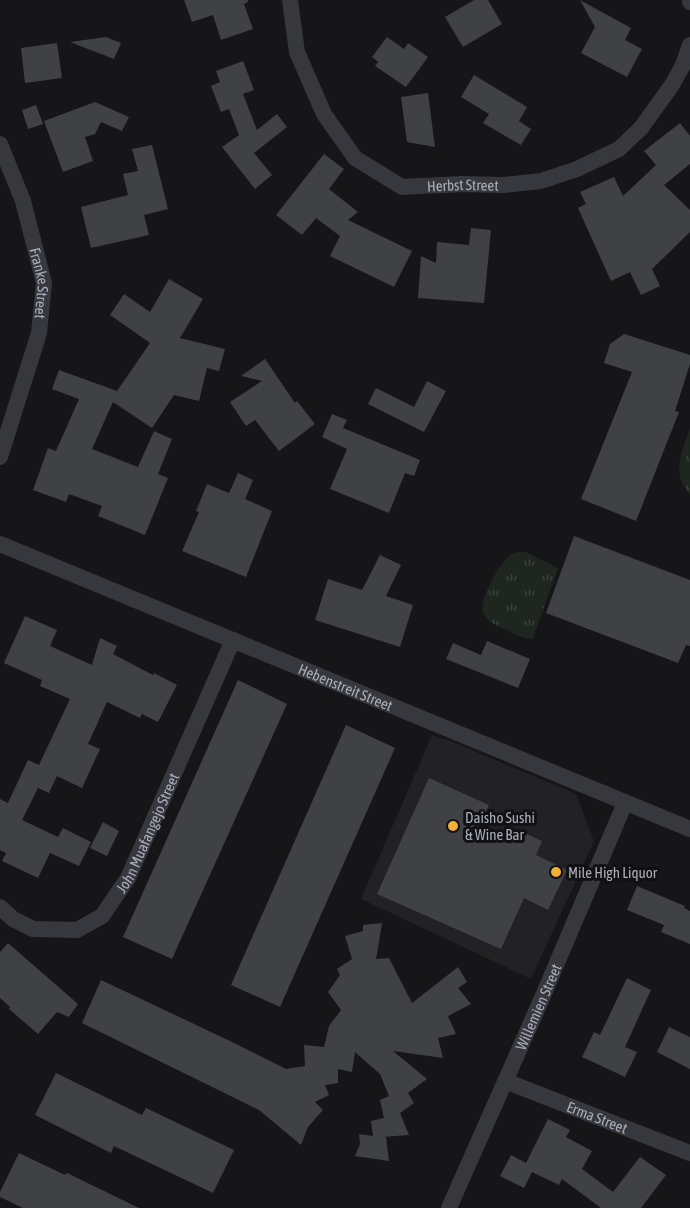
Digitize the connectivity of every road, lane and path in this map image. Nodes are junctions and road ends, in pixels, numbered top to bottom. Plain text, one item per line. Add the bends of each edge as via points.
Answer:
1 (290, 0) edge
2 (690, 45) edge
3 (0, 144) edge
4 (0, 457) edge
5 (0, 544) edge
6 (233, 640) junction
7 (625, 803) junction
8 (690, 829) edge
9 (0, 907) edge
10 (505, 1081) junction
11 (690, 1153) edge
12 (449, 1208) edge

1 - 2 street, Herbst Street via 297,52 324,114 355,158 402,188 541,181 619,149 641,128 672,85
3 - 4 street, Franke Street via 23,201 44,283 39,333
5 - 6 street, Hebenstreit Street
6 - 7 street, Hebenstreit Street
6 - 9 street, John Muafangejo Street via 128,878 102,916 77,930 33,929
7 - 8 street, Hebenstreit Street
7 - 10 street, Willemien Street
10 - 11 street, Erma Street
10 - 12 street, Willemien Street

